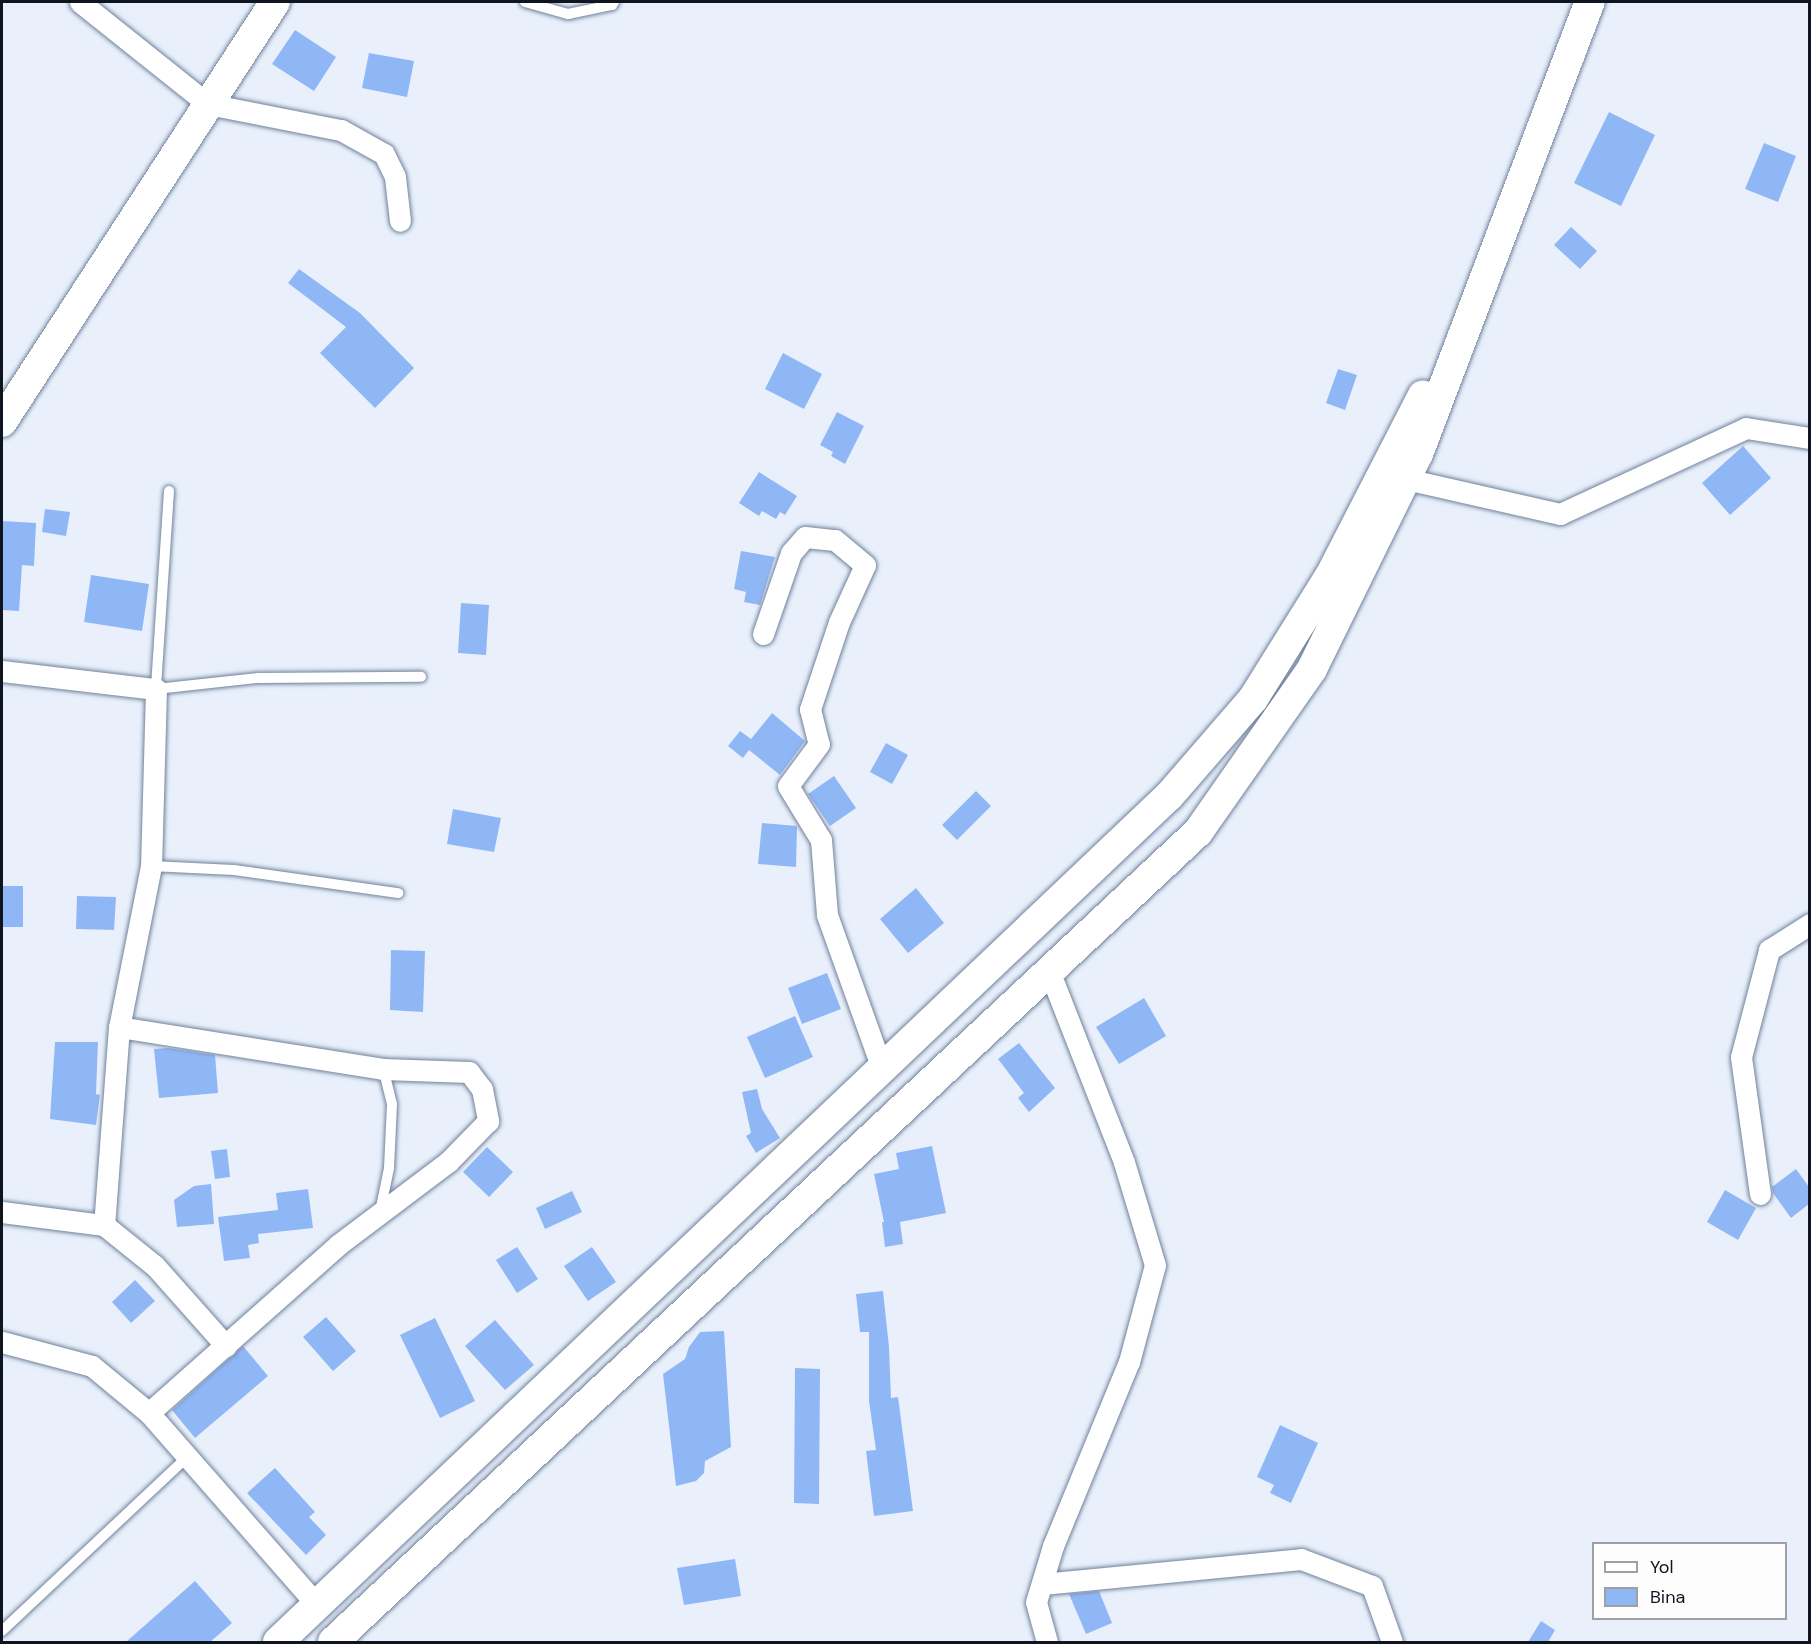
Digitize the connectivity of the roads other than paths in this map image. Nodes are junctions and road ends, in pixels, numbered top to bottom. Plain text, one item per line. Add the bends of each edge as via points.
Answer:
1 (80, 2) edge
2 (275, 2) edge
3 (525, 2) edge
4 (614, 2) edge
5 (1590, 2) edge
6 (208, 104) junction
7 (400, 221) dead end
8 (1491, 264) junction
9 (14, 383) edge
10 (2, 422) edge
11 (1809, 438) edge
12 (1406, 479) junction
13 (169, 491) dead end
14 (764, 634) dead end
15 (2, 670) edge
16 (421, 677) dead end
17 (156, 689) junction
18 (151, 866) junction
19 (398, 893) dead end
20 (1809, 924) edge
21 (1049, 971) junction
22 (119, 1028) junction
23 (383, 1069) junction
24 (882, 1069) junction
25 (1760, 1194) dead end
26 (2, 1212) edge
27 (379, 1216) junction
28 (104, 1224) junction
29 (2, 1342) edge
30 (226, 1346) junction
31 (149, 1413) junction
32 (187, 1457) junction
33 (1042, 1584) junction
34 (317, 1605) junction
35 (2, 1631) edge
36 (278, 1642) edge
37 (333, 1642) edge
38 (1047, 1642) edge
39 (1392, 1642) edge

1 - 6 street
2 - 6 main road
3 - 4 lane via 568,14
5 - 8 main road
6 - 7 street via 341,130 384,154 394,177
6 - 9 main road
8 - 12 main road
8 - 24 main road via 1330,576 1253,699 1169,796
9 - 10 main road
11 - 12 street via 1746,428 1560,514
12 - 21 main road via 1312,669 1198,831
13 - 17 lane
14 - 24 street via 791,553 805,537 835,540 865,565 839,622 810,709 819,744 788,786 820,840 827,915
15 - 17 street
16 - 17 lane via 258,678
17 - 18 street
18 - 19 lane via 234,870
18 - 22 street
20 - 25 street via 1768,950 1741,1058
21 - 33 street via 1124,1162 1155,1264 1129,1362 1053,1546
21 - 37 main road
22 - 23 street
22 - 28 street
23 - 27 lane via 392,1104 389,1168
23 - 27 street via 469,1072 482,1089 488,1121 448,1162
24 - 34 main road
26 - 28 street
27 - 30 street via 338,1245
28 - 30 street via 155,1266
29 - 31 street via 92,1366
30 - 31 street
31 - 32 street
32 - 34 street
32 - 35 lane
33 - 38 street via 1036,1602
33 - 39 street via 1301,1559 1372,1586
34 - 36 main road

